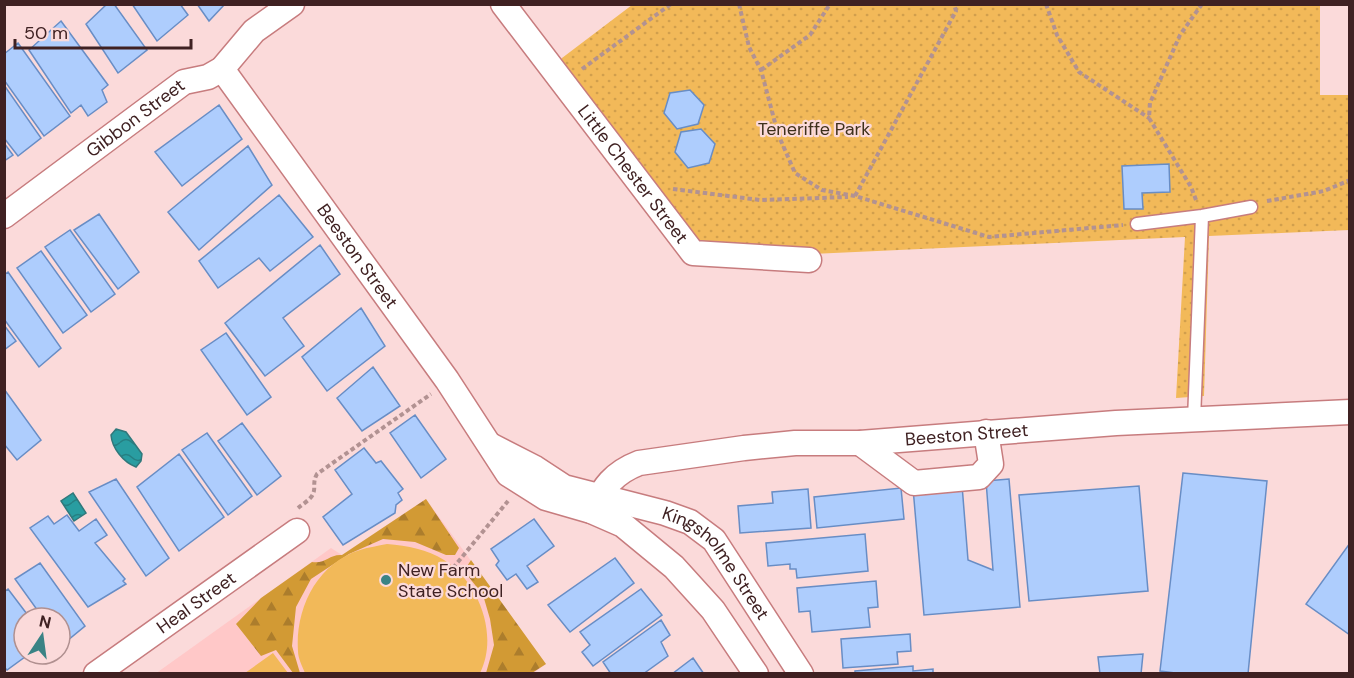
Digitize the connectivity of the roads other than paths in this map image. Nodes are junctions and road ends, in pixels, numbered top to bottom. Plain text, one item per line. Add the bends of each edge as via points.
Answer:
1 (292, 4) edge
2 (502, 4) edge
3 (222, 69) junction
4 (1251, 207) road end
5 (4, 216) edge
6 (1202, 216) junction
7 (1137, 224) road end
8 (809, 260) dead end
9 (1350, 412) edge
10 (1194, 420) junction
11 (986, 432) junction
12 (860, 443) junction
13 (595, 503) junction
14 (297, 531) road end
15 (96, 674) edge
16 (756, 674) edge
17 (801, 674) edge

1 - 3 street, Gibbon Street via 254,31
2 - 8 street, Little Chester Street via 693,253
3 - 5 street, Gibbon Street via 208,77 184,82
3 - 13 street, Beeston Street via 447,380 489,445
4 - 6 lane
6 - 7 lane
6 - 10 lane
9 - 10 street, Beeston Street
10 - 11 street, Beeston Street
11 - 12 street, Beeston Street
11 - 12 street via 991,464 979,477 914,483
12 - 13 street, Beeston Street via 795,443 639,463 611,480
13 - 16 street, Kingsholme Street via 674,567 713,610
13 - 17 street, Kingsholme Street via 690,522 714,540
14 - 15 street, Heal Street

